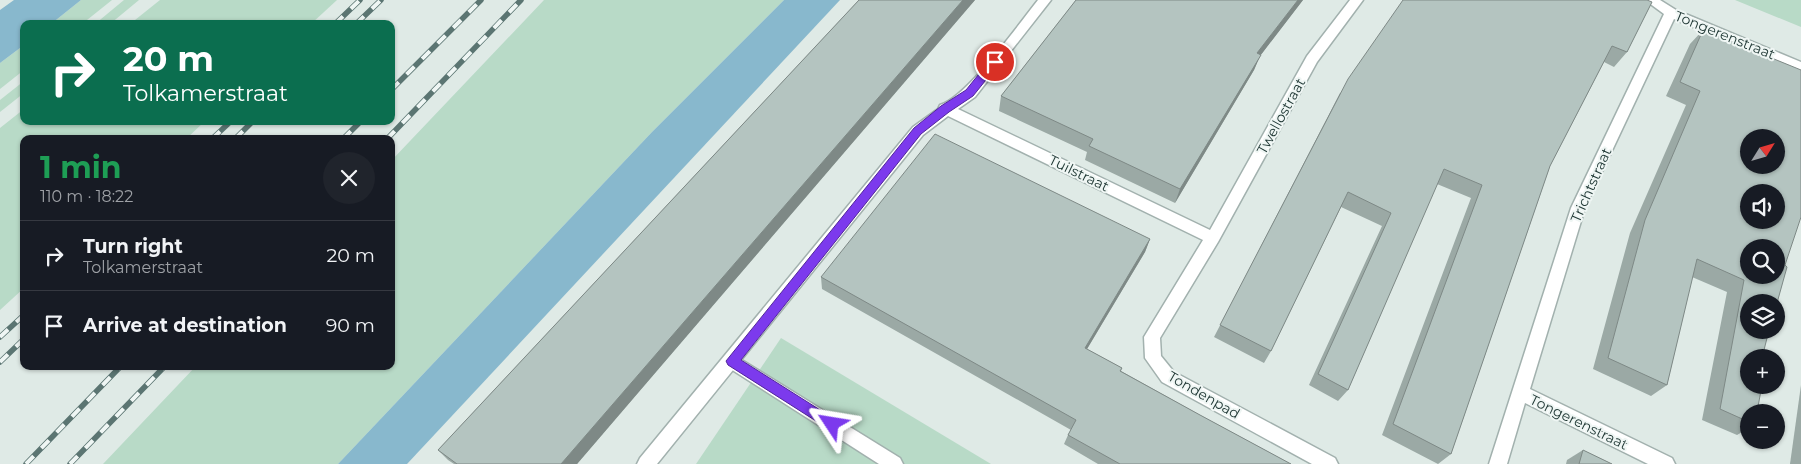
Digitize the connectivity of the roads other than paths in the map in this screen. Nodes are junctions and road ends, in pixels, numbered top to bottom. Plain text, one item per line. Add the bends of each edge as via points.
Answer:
1 (1044, 0) edge
2 (1357, 0) edge
3 (1651, 0) edge
4 (1670, 13) junction
5 (1801, 66) edge
6 (945, 109) junction
7 (1213, 238) junction
8 (732, 361) junction
9 (1520, 392) junction
10 (646, 464) edge
11 (894, 464) edge
12 (1329, 464) edge
13 (1498, 464) edge
14 (1666, 464) edge

1 - 6 street via 970,93
2 - 7 street, Twellostraat via 1312,59
3 - 4 street, Tongerenstraat
4 - 5 street, Tongerenstraat
4 - 9 street, Trichtstraat via 1578,208
6 - 7 street, Tuilstraat
6 - 8 street via 918,131
7 - 12 street, Tondenpad via 1152,337 1153,358 1168,377
8 - 10 street
8 - 11 street
9 - 13 street
9 - 14 street, Tongerenstraat

